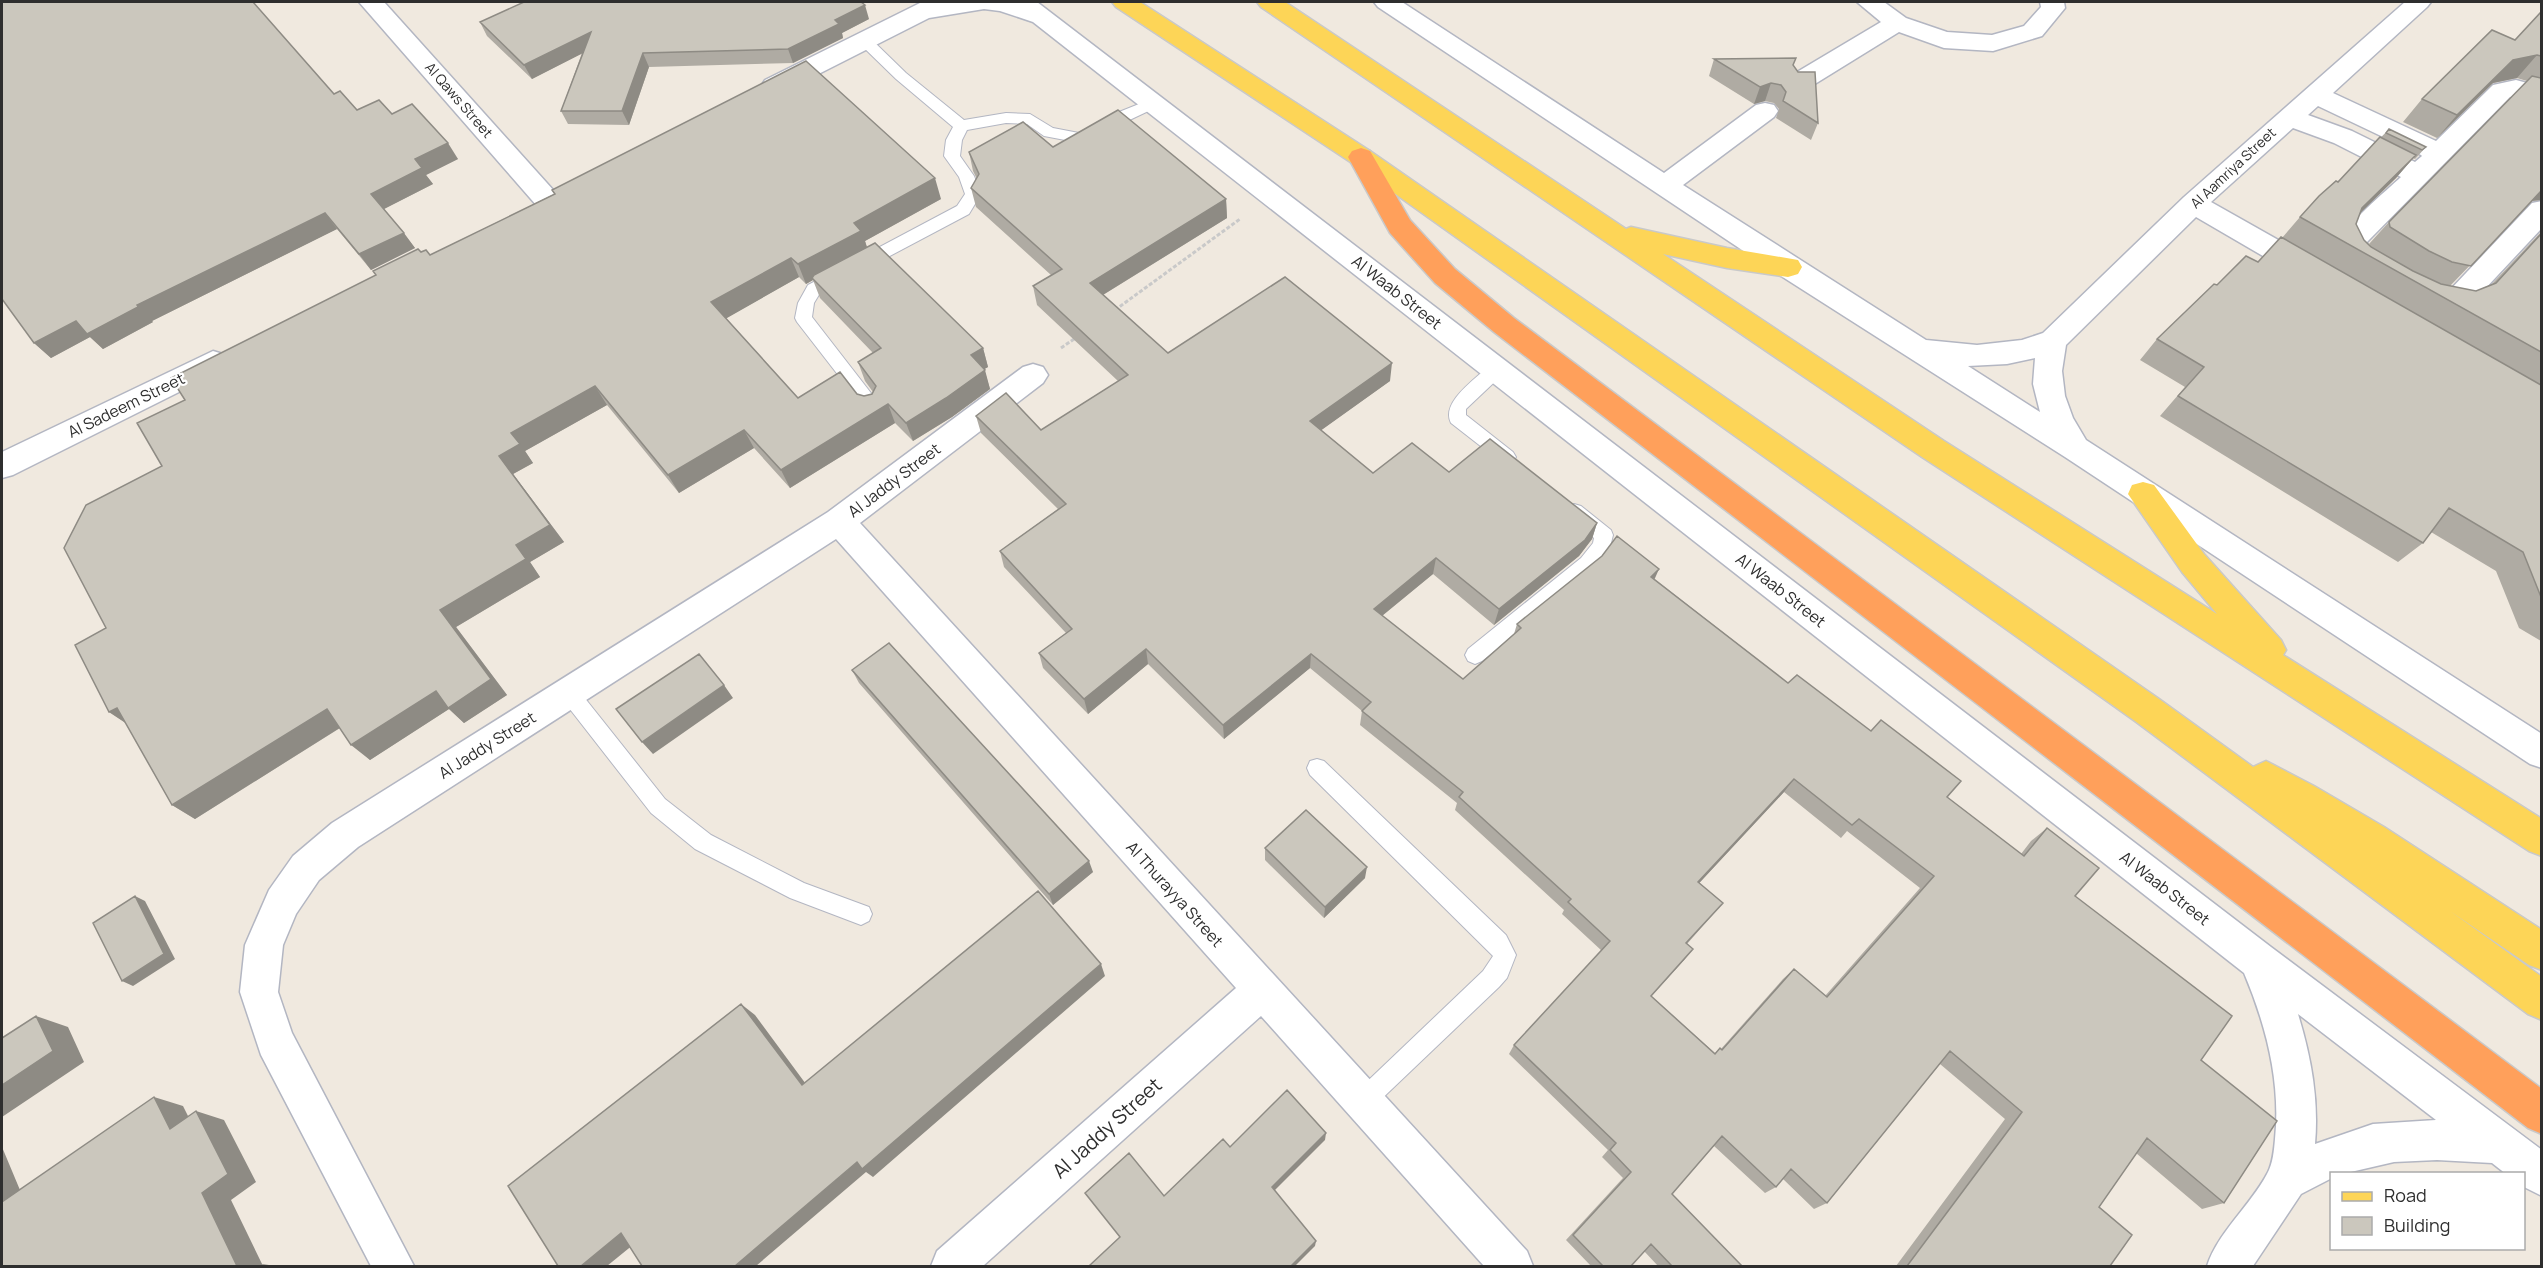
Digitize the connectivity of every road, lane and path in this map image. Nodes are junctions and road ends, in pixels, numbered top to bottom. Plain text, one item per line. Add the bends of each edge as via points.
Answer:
1 (371, 2) edge
2 (1125, 2) edge
3 (1269, 2) edge
4 (1386, 2) edge
5 (1869, 2) edge
6 (2052, 2) edge
7 (2419, 2) edge
8 (930, 7) edge
9 (1032, 9) edge
10 (1897, 23) junction
11 (865, 41) junction
12 (1801, 81) edge
13 (2315, 94) junction
14 (2541, 96) edge
15 (748, 99) edge
16 (1154, 103) junction
17 (1765, 111) edge
18 (2288, 117) junction
19 (961, 126) junction
20 (2440, 153) junction
21 (1361, 157) junction
22 (2419, 175) junction
23 (1665, 185) junction
24 (1273, 196) junction
25 (546, 199) edge
26 (2193, 204) junction
27 (2541, 210) edge
28 (1608, 231) junction
29 (1788, 267) junction
30 (2326, 280) edge
31 (1109, 314) edge
32 (1080, 335) edge
33 (2053, 341) junction
34 (1913, 346) junction
35 (239, 350) edge
36 (1497, 369) junction
37 (1033, 375) joint
38 (873, 406) edge
39 (2076, 449) junction
40 (3, 462) edge
41 (1522, 469) edge
42 (2143, 494) junction
43 (1558, 498) edge
44 (839, 521) junction
45 (1474, 655) dead end
46 (2304, 686) junction
47 (569, 693) junction
48 (2147, 710) junction
49 (2541, 753) edge
50 (1317, 768) dead end
51 (2541, 839) edge
52 (861, 914) dead end
53 (2541, 952) edge
54 (2258, 960) junction
55 (1262, 990) junction
56 (2541, 1001) edge
57 (1364, 1101) junction
58 (2541, 1114) edge
59 (2502, 1144) junction
60 (2541, 1176) edge
61 (2286, 1180) junction
62 (393, 1266) edge
63 (952, 1266) edge
64 (1512, 1266) edge
65 (2228, 1266) edge

1 - 25 street, Al Qaws Street
2 - 21 main road
3 - 28 main road
4 - 23 street
5 - 10 street
6 - 10 street via 2053,8 2033,31 1993,43 1944,40
7 - 13 street, Al Aamriya Street
8 - 9 street via 984,2
8 - 11 street
9 - 16 street, Al Waab Street
10 - 12 street
11 - 15 street
11 - 19 lane
13 - 18 street, Al Aamriya Street
13 - 20 street
14 - 20 street via 2516,88 2502,91
16 - 19 lane via 1081,138 1049,132 1030,119 1006,118
16 - 24 street, Al Waab Street
17 - 23 street
18 - 22 street via 2352,141
18 - 26 street, Al Aamriya Street
19 - 38 lane via 952,156 973,194 963,210 814,289 806,303 803,318
20 - 22 street
21 - 48 main road
21 - 58 highway via 1400,226 1445,276 1504,325
22 - 27 street via 2352,244 2360,258 2433,299 2458,300
23 - 29 street
24 - 31 path
24 - 36 street, Al Waab Street
26 - 30 street
26 - 33 street, Al Aamriya Street
28 - 29 main road via 1717,256
28 - 46 main road via 1933,449
29 - 34 street
32 - 37 path
33 - 34 street, Al Aamriya Street via 2023,352 1988,357 1951,355
33 - 39 street via 2046,365 2048,393 2058,421
34 - 39 street
35 - 40 street, Al Sadeem Street
36 - 41 lane via 1457,407 1457,418
36 - 54 street, Al Waab Street
37 - 44 street, Al Jaddy Street
39 - 42 street
42 - 46 main road via 2244,624
42 - 49 street
43 - 45 lane via 1604,535 1602,546 1588,564
44 - 47 street, Al Jaddy Street
44 - 55 street, Al Thurayya Street
46 - 51 main road
47 - 52 lane via 658,806 703,842 798,891
47 - 62 street, Al Jaddy Street via 345,835 306,868 282,902 264,945 259,992 275,1041
48 - 53 main road via 2325,809
48 - 56 main road
50 - 57 lane via 1498,943 1505,955 1491,979
54 - 59 street, Al Waab Street
54 - 61 street via 2277,1004 2296,1094 2295,1138
55 - 57 street, Al Thurayya Street
55 - 63 street, Al Jaddy Street
57 - 64 street, Al Thurayya Street
59 - 60 street, Al Waab Street
59 - 61 street via 2442,1138 2384,1142 2332,1156
61 - 65 street

